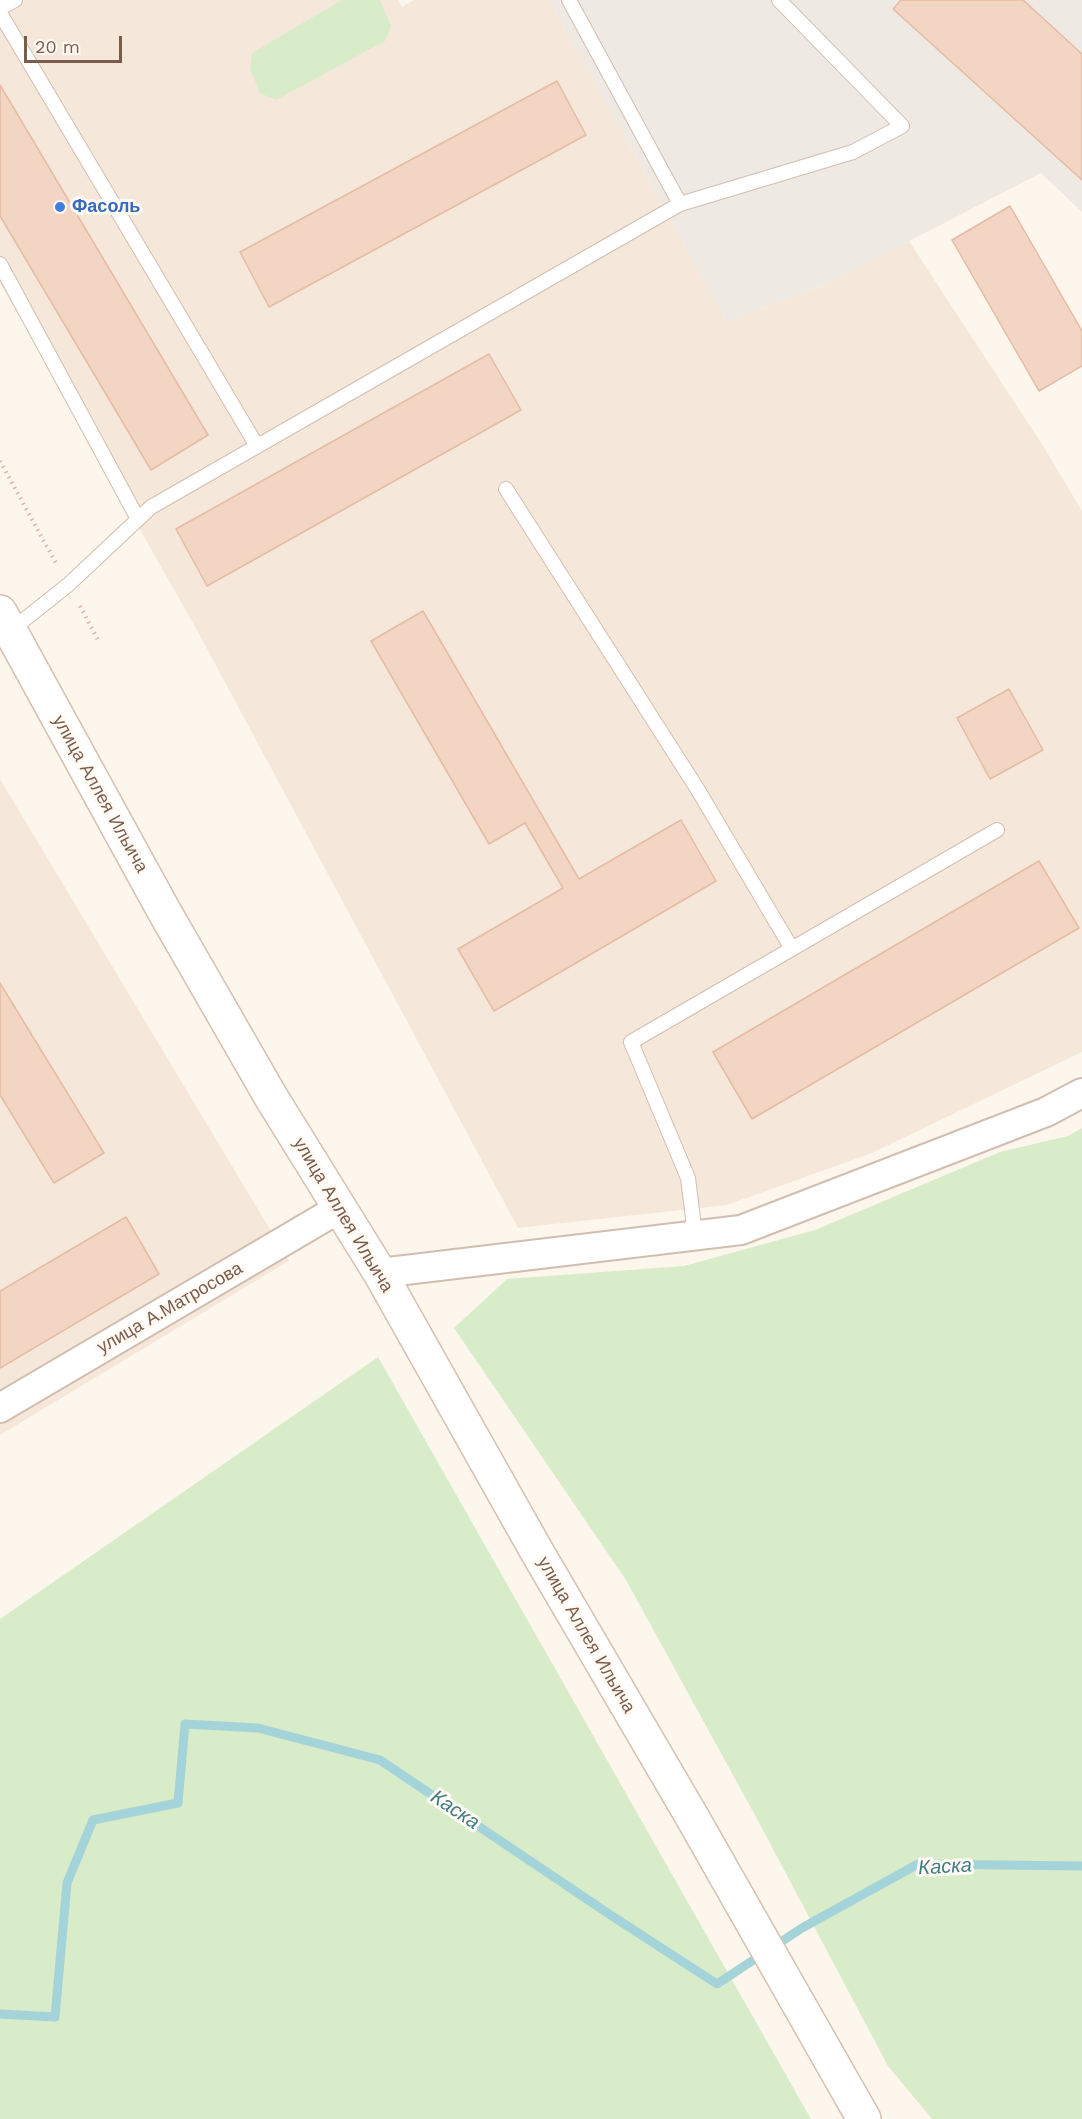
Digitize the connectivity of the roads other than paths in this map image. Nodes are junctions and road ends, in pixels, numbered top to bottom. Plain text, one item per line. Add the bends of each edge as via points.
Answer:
1 (15, 0) edge
2 (568, 0) edge
3 (779, 0) edge
4 (0, 8) edge
5 (0, 13) edge
6 (680, 204) junction
7 (0, 264) edge
8 (257, 446) junction
9 (506, 489) dead end
10 (138, 519) junction
11 (5, 622) edge
12 (997, 830) dead end
13 (792, 949) junction
14 (1082, 1093) edge
15 (340, 1208) junction
16 (695, 1235) junction
17 (380, 1273) junction
18 (0, 1408) edge
19 (864, 2119) edge

1 - 4 lane
2 - 6 lane
3 - 6 lane via 902,126 853,152
5 - 8 lane
6 - 8 lane
7 - 10 lane
8 - 10 lane via 151,507
9 - 13 lane via 698,790
10 - 11 lane via 68,585
11 - 15 main road, улица Аллея Ильича via 164,911
12 - 13 lane
13 - 16 lane via 631,1042 688,1178
14 - 16 street via 1047,1112 741,1230
15 - 17 main road, улица Аллея Ильича
15 - 18 street, улица А.Матросова
16 - 17 street
17 - 19 main road, улица Аллея Ильича

